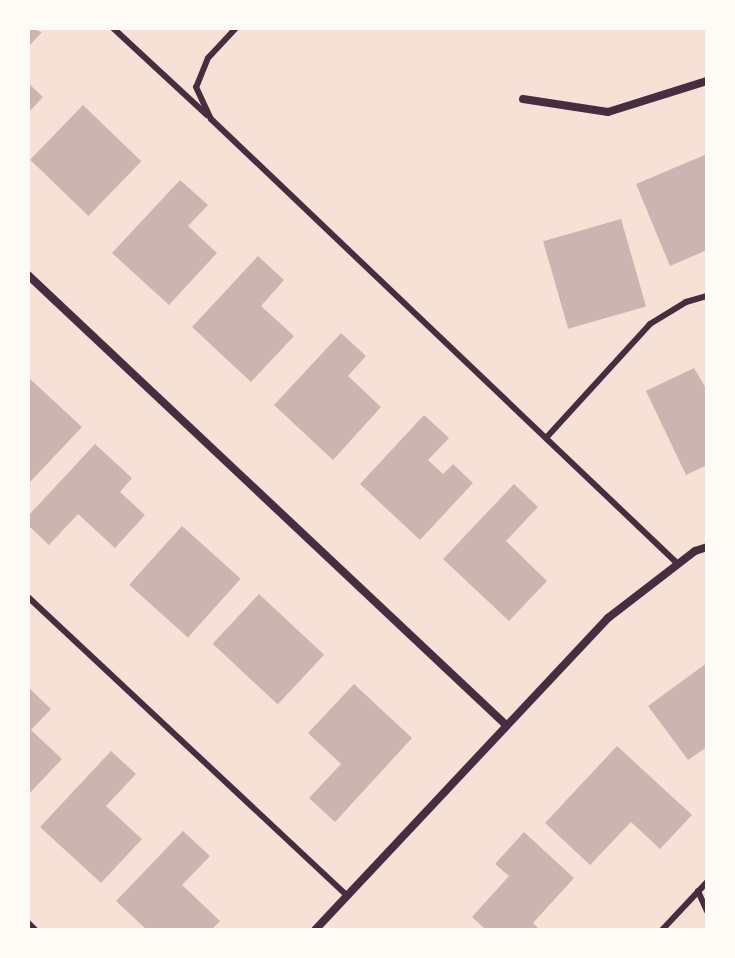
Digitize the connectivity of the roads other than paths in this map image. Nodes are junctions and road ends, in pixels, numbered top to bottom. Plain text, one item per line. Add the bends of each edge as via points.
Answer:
1 (113, 28) edge
2 (236, 28) edge
3 (707, 81) edge
4 (523, 99) dead end
5 (211, 119) junction
6 (28, 275) edge
7 (707, 296) edge
8 (546, 438) junction
9 (707, 547) edge
10 (678, 564) junction
11 (28, 597) edge
12 (506, 725) junction
13 (707, 882) edge
14 (698, 891) junction
15 (347, 896) junction
16 (707, 911) edge
17 (28, 924) edge
18 (34, 930) edge
19 (315, 930) edge
20 (662, 930) edge

1 - 5 lane
2 - 5 lane via 208,58 196,87
3 - 4 street via 608,112
5 - 8 lane
6 - 12 street
7 - 8 lane via 650,324
8 - 10 lane
9 - 10 street
10 - 12 street via 608,618
11 - 15 lane
12 - 15 street
13 - 14 lane
14 - 16 lane
14 - 20 lane
15 - 19 street
17 - 18 street

